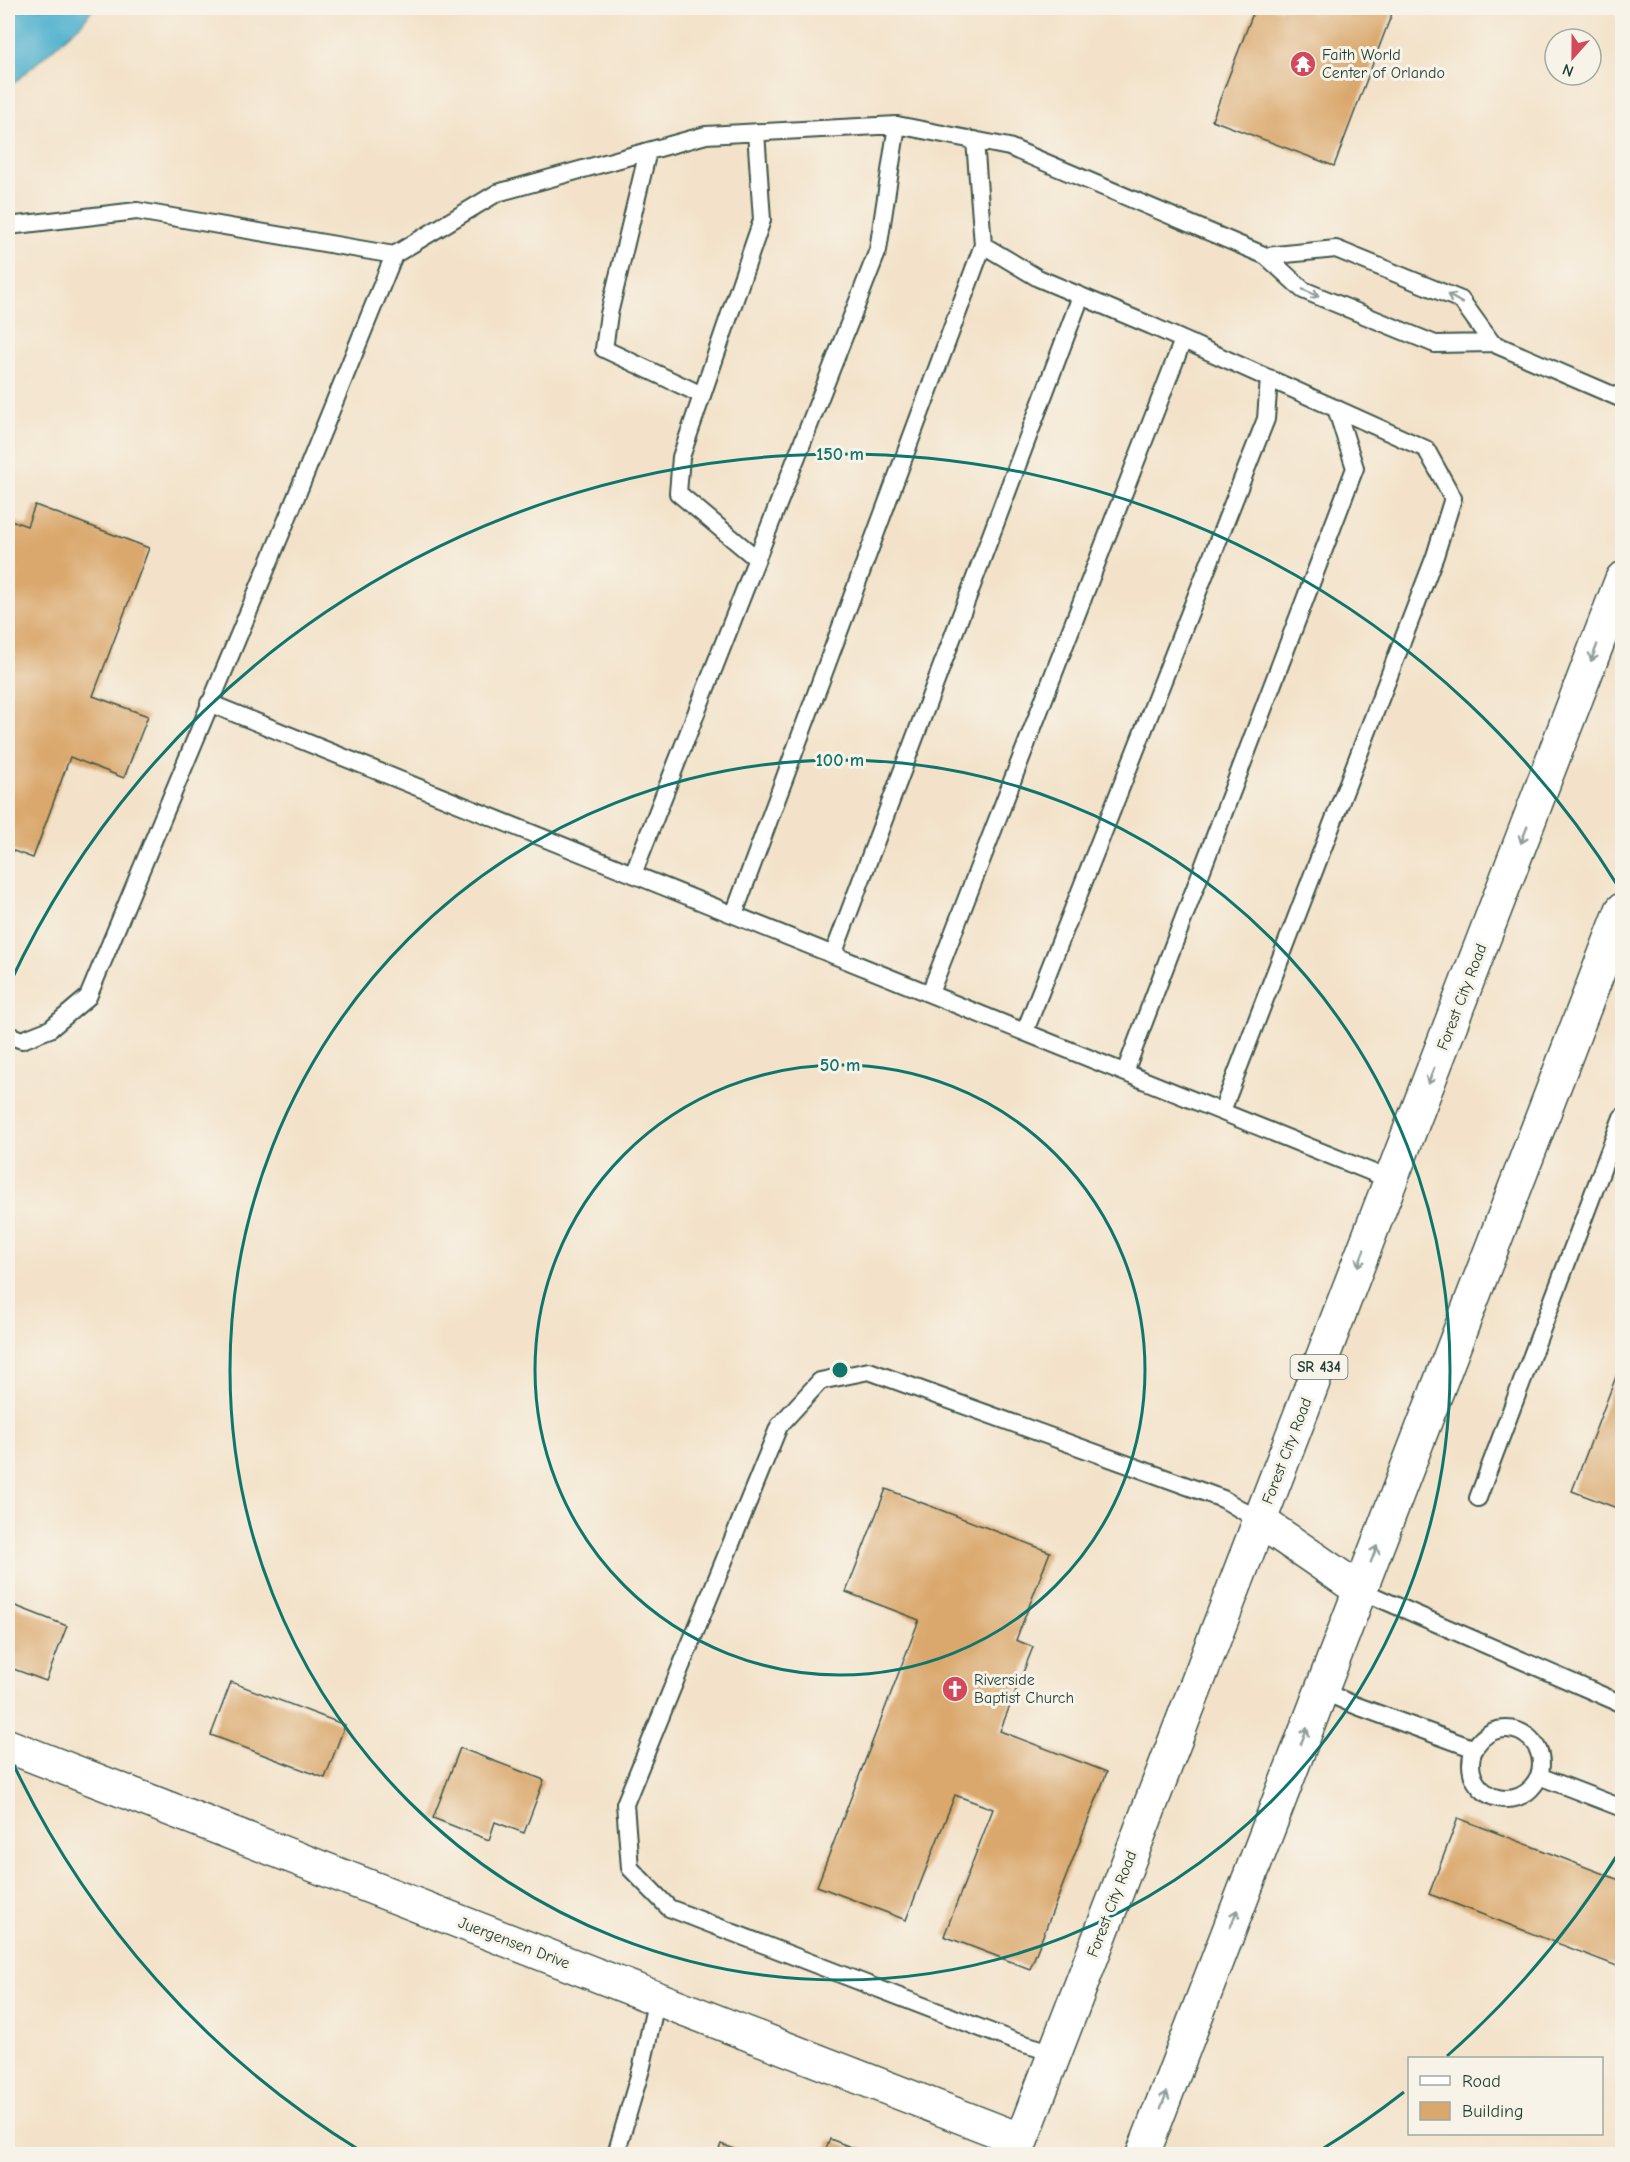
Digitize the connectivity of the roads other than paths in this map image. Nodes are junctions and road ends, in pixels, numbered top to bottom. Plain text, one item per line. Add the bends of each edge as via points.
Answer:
1 (897, 125) junction
2 (756, 132) junction
3 (975, 140) junction
4 (648, 151) junction
5 (8, 226) edge
6 (983, 245) junction
7 (394, 255) junction
8 (1266, 256) junction
9 (1081, 296) junction
10 (1183, 340) junction
11 (1492, 343) junction
12 (1269, 378) junction
13 (702, 396) junction
14 (1623, 399) edge
15 (1336, 408) junction
16 (757, 559) junction
17 (1623, 579) edge
18 (209, 703) junction
19 (633, 874) junction
20 (1623, 910) edge
21 (734, 914) junction
22 (833, 955) junction
23 (930, 993) junction
24 (1025, 1031) junction
25 (8, 1035) edge
26 (1125, 1072) junction
27 (1222, 1111) junction
28 (1623, 1117) edge
29 (1391, 1180) junction
30 (1478, 1498) dead end
31 (1260, 1521) junction
32 (1360, 1590) junction
33 (1322, 1691) junction
34 (1623, 1704) edge
35 (8, 1746) edge
36 (1475, 1749) junction
37 (1539, 1776) junction
38 (1623, 1808) edge
39 (657, 1998) junction
40 (1055, 2053) junction
41 (1019, 2147) edge
42 (616, 2154) edge
43 (1143, 2154) edge

1 - 2 lane
1 - 3 lane
1 - 16 lane via 878,250
2 - 4 lane via 706,135
2 - 13 lane via 762,220
3 - 6 lane
3 - 8 lane via 1009,147
4 - 7 lane via 497,193
4 - 13 lane via 604,349
5 - 7 lane via 137,211
6 - 9 lane via 1038,278
6 - 21 lane
7 - 18 lane
8 -> 11 lane via 1303,290 1435,344
11 -> 8 lane via 1461,300 1336,249
9 - 10 lane
9 - 22 lane
10 - 12 lane
10 - 23 lane
11 - 14 lane
12 - 15 lane
12 - 24 lane via 1266,419
13 - 16 lane via 681,457 678,494
15 - 26 lane via 1355,468
15 - 27 lane via 1426,449 1453,498 1435,556
16 - 19 lane
17 -> 29 main road, Forest City Road / SR 434
18 - 19 lane
18 - 25 lane via 88,998 50,1029 22,1040
19 - 21 lane
32 -> 20 main road
21 - 22 lane
22 - 23 lane
23 - 24 lane
24 - 26 lane
26 - 27 lane
27 - 29 lane
28 - 30 lane
29 -> 31 main road, Forest City Road / SR 434
31 - 32 main road
31 - 40 main road, Forest City Road / SR 434
31 - 40 lane via 1223,1499 868,1371 820,1381 778,1426 625,1804 630,1868 669,1908 1014,2041
32 - 33 main road
32 - 34 lane
33 - 36 lane
43 -> 33 main road
35 - 39 main road, Juergensen Drive
36 - 37 lane via 1491,1732 1514,1730 1525,1735 1539,1753
36 - 37 lane via 1472,1771 1476,1782 1492,1796 1515,1798 1525,1793
37 - 38 lane
39 - 41 main road, Juergensen Drive
39 - 42 lane
40 - 41 main road, Forest City Road / SR 434

